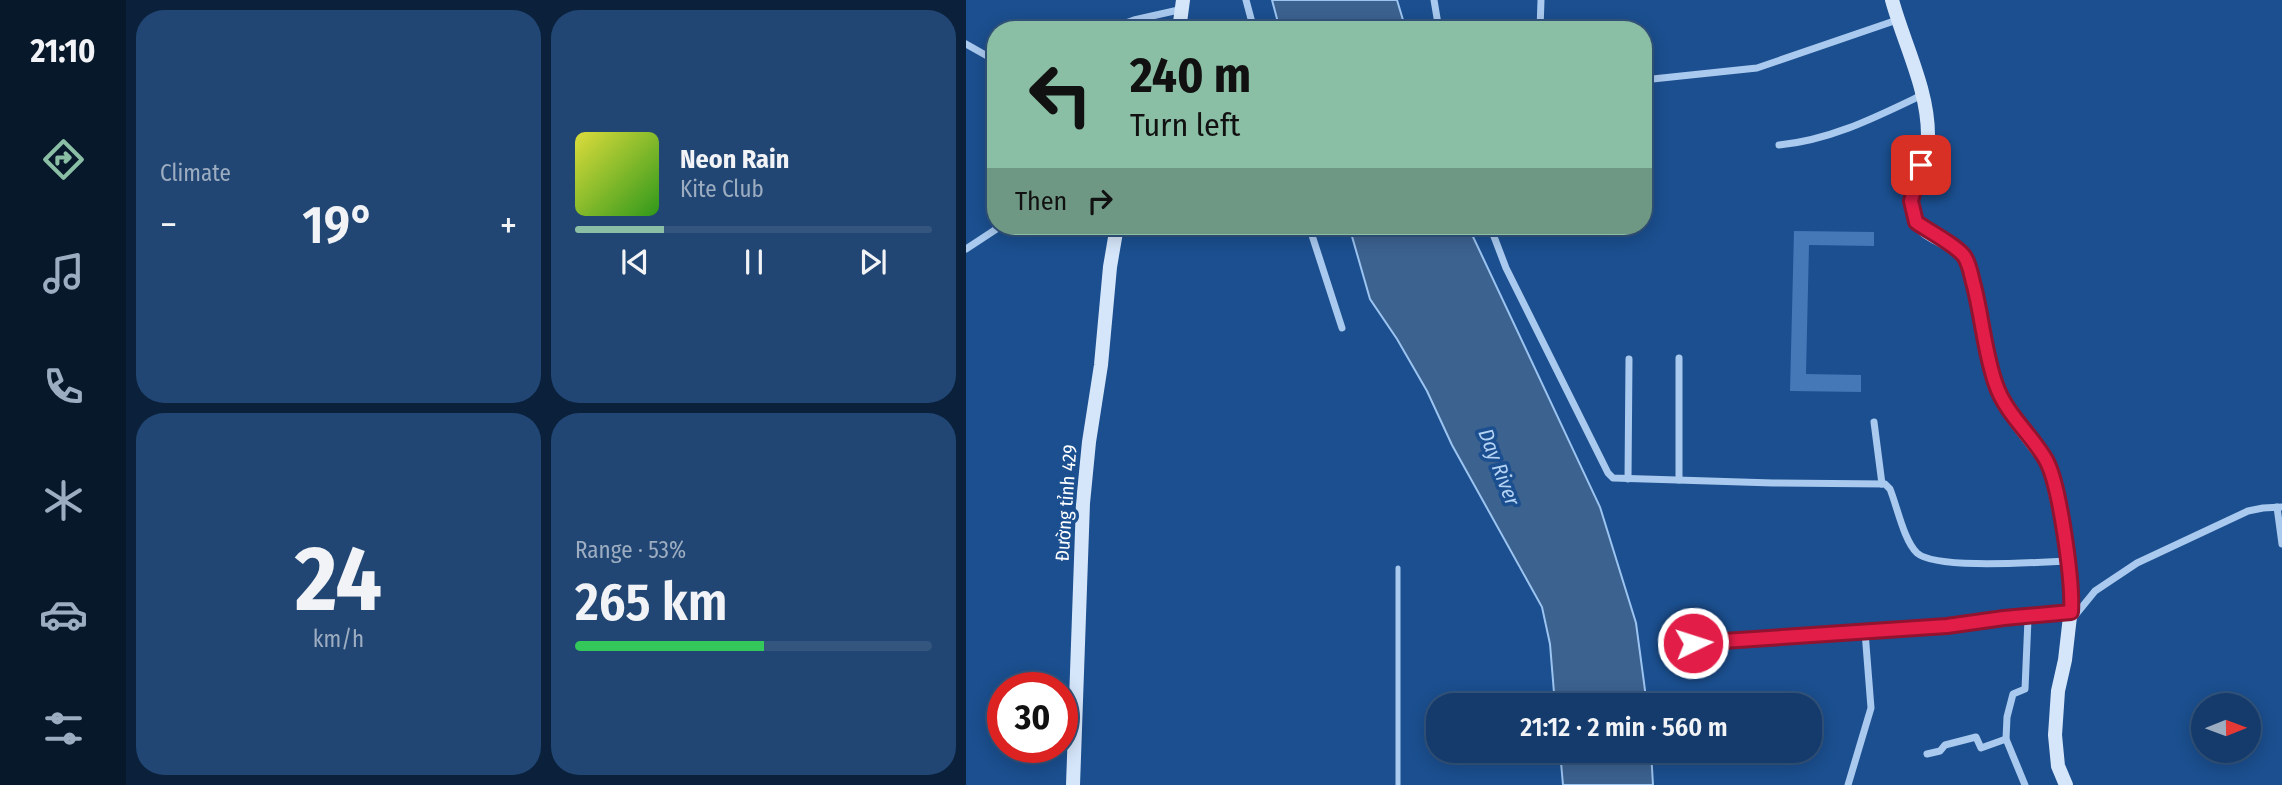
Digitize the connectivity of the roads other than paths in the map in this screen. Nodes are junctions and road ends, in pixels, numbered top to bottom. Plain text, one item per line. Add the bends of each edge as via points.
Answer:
1 (1246, 0) edge
2 (1434, 0) edge
3 (1541, 0) edge
4 (1892, 0) edge
5 (1183, 4) edge
6 (1897, 20) junction
7 (1131, 21) edge
8 (1252, 21) edge
9 (1438, 21) edge
10 (1540, 21) edge
11 (966, 44) edge
12 (987, 56) edge
13 (1652, 79) edge
14 (1922, 95) junction
15 (1779, 145) dead end
16 (987, 235) edge
17 (1115, 235) edge
18 (1312, 235) edge
19 (1493, 235) edge
20 (966, 249) edge
21 (1342, 328) dead end
22 (1679, 358) dead end
23 (1629, 359) dead end
24 (1874, 422) dead end
25 (1628, 479) junction
26 (1679, 480) junction
27 (1882, 484) junction
28 (2279, 507) edge
29 (2282, 544) edge
30 (2067, 561) junction
31 (1398, 568) dead end
32 (2030, 616) junction
33 (2070, 618) junction
34 (1865, 632) junction
35 (1693, 643) dead end
36 (2006, 739) junction
37 (1927, 754) dead end
38 (1073, 785) edge
39 (1398, 785) edge
40 (1848, 785) edge
41 (2025, 785) edge
42 (2066, 785) edge

1 - 8 street
2 - 9 street
3 - 10 street
4 - 6 street
5 - 7 street
6 - 13 street via 1757,68
6 - 14 street
11 - 12 street
14 - 15 street via 1842,131
14 - 30 street via 1927,150 1913,189 1916,222 1955,247 1968,263 1996,386 2046,461
16 - 20 street
17 - 38 street, Đường tỉnh 429 via 1083,503
18 - 21 street
19 - 25 street via 1608,473
22 - 26 street
23 - 25 street
24 - 27 street
25 - 26 street
26 - 27 street
27 - 30 street via 1890,489 1909,541 1928,558 1980,565
28 - 29 street
28 - 33 street via 2248,511 2137,563 2095,591
30 - 33 street
31 - 39 lane
32 - 33 street
32 - 34 street
32 - 36 street via 2025,689 2013,694
33 - 42 street via 2055,725
34 - 35 street
34 - 40 street via 1871,708
36 - 37 street via 1981,748 1976,737
36 - 41 street

